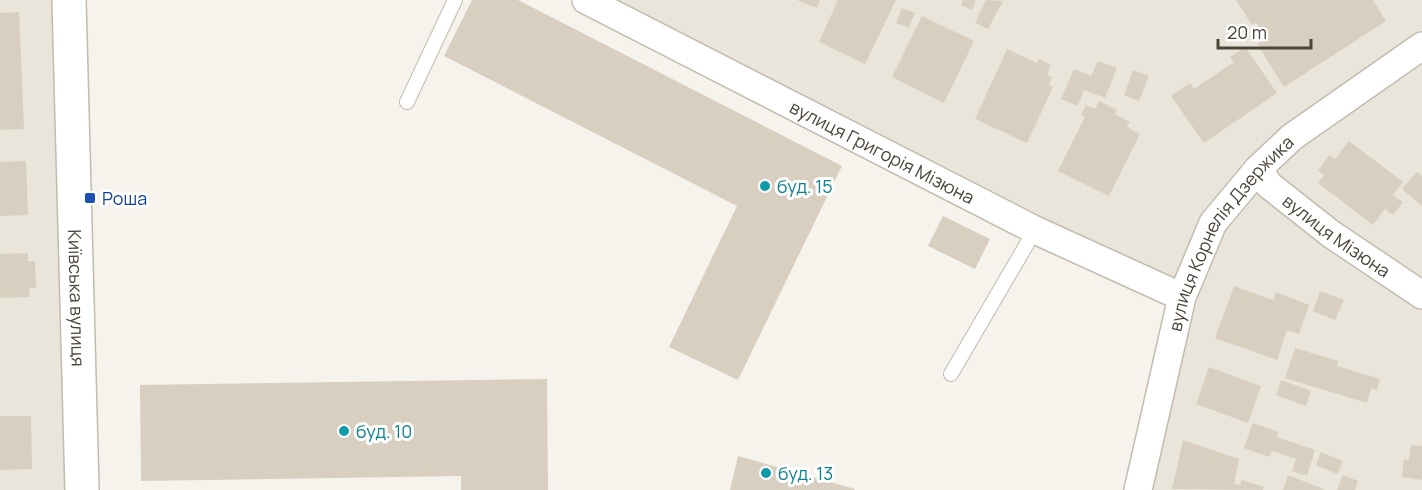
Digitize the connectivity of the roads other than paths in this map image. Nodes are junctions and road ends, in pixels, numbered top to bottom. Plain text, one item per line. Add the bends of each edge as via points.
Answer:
1 (69, 0) edge
2 (455, 0) edge
3 (586, 0) edge
4 (1422, 45) edge
5 (407, 102) dead end
6 (1258, 169) junction
7 (1035, 230) junction
8 (1422, 295) edge
9 (1182, 297) junction
10 (951, 374) dead end
11 (82, 490) edge
12 (1138, 490) edge

1 - 11 street, Київська вулиця
2 - 5 lane
3 - 7 street, вулиця Григорія Мізюна
4 - 6 street, вулиця Корнелія Дзержика via 1292,137
6 - 8 street, вулиця Мізюна via 1269,185 1331,234
6 - 9 street, вулиця Корнелія Дзержика via 1213,223
7 - 9 street, вулиця Григорія Мізюна
7 - 10 lane
9 - 12 street, вулиця Корнелія Дзержика

